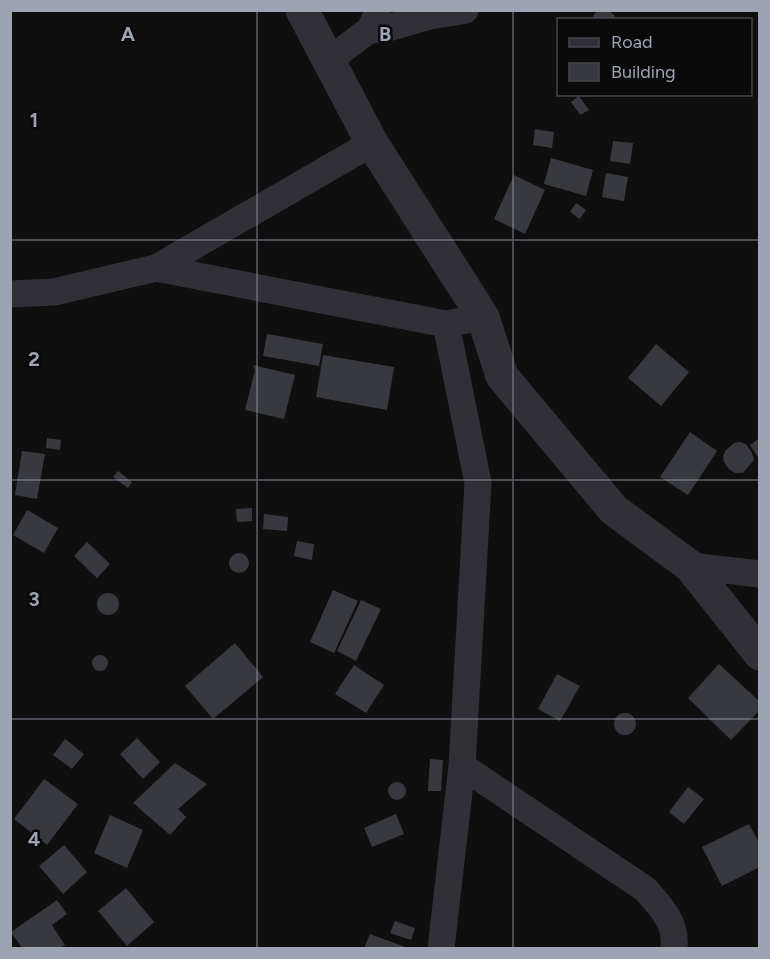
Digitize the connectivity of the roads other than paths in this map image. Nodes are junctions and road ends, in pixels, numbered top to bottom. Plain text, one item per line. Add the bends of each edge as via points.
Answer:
1 (302, 10) edge
2 (465, 10) edge
3 (374, 20) edge
4 (328, 61) junction
5 (372, 143) junction
6 (156, 268) junction
7 (10, 294) edge
8 (483, 317) junction
9 (446, 324) junction
10 (690, 566) junction
11 (759, 574) edge
12 (759, 654) edge
13 (462, 766) junction
14 (441, 948) edge
15 (674, 948) edge

1 - 4 street
2 - 3 street via 378,30
3 - 4 street
4 - 5 street
5 - 6 street
5 - 8 street
6 - 7 street via 54,292
6 - 9 street
8 - 9 street
8 - 10 street via 502,376 614,510
9 - 13 street via 478,483
10 - 11 street
10 - 12 street
13 - 14 street
13 - 15 street via 645,890 670,920

